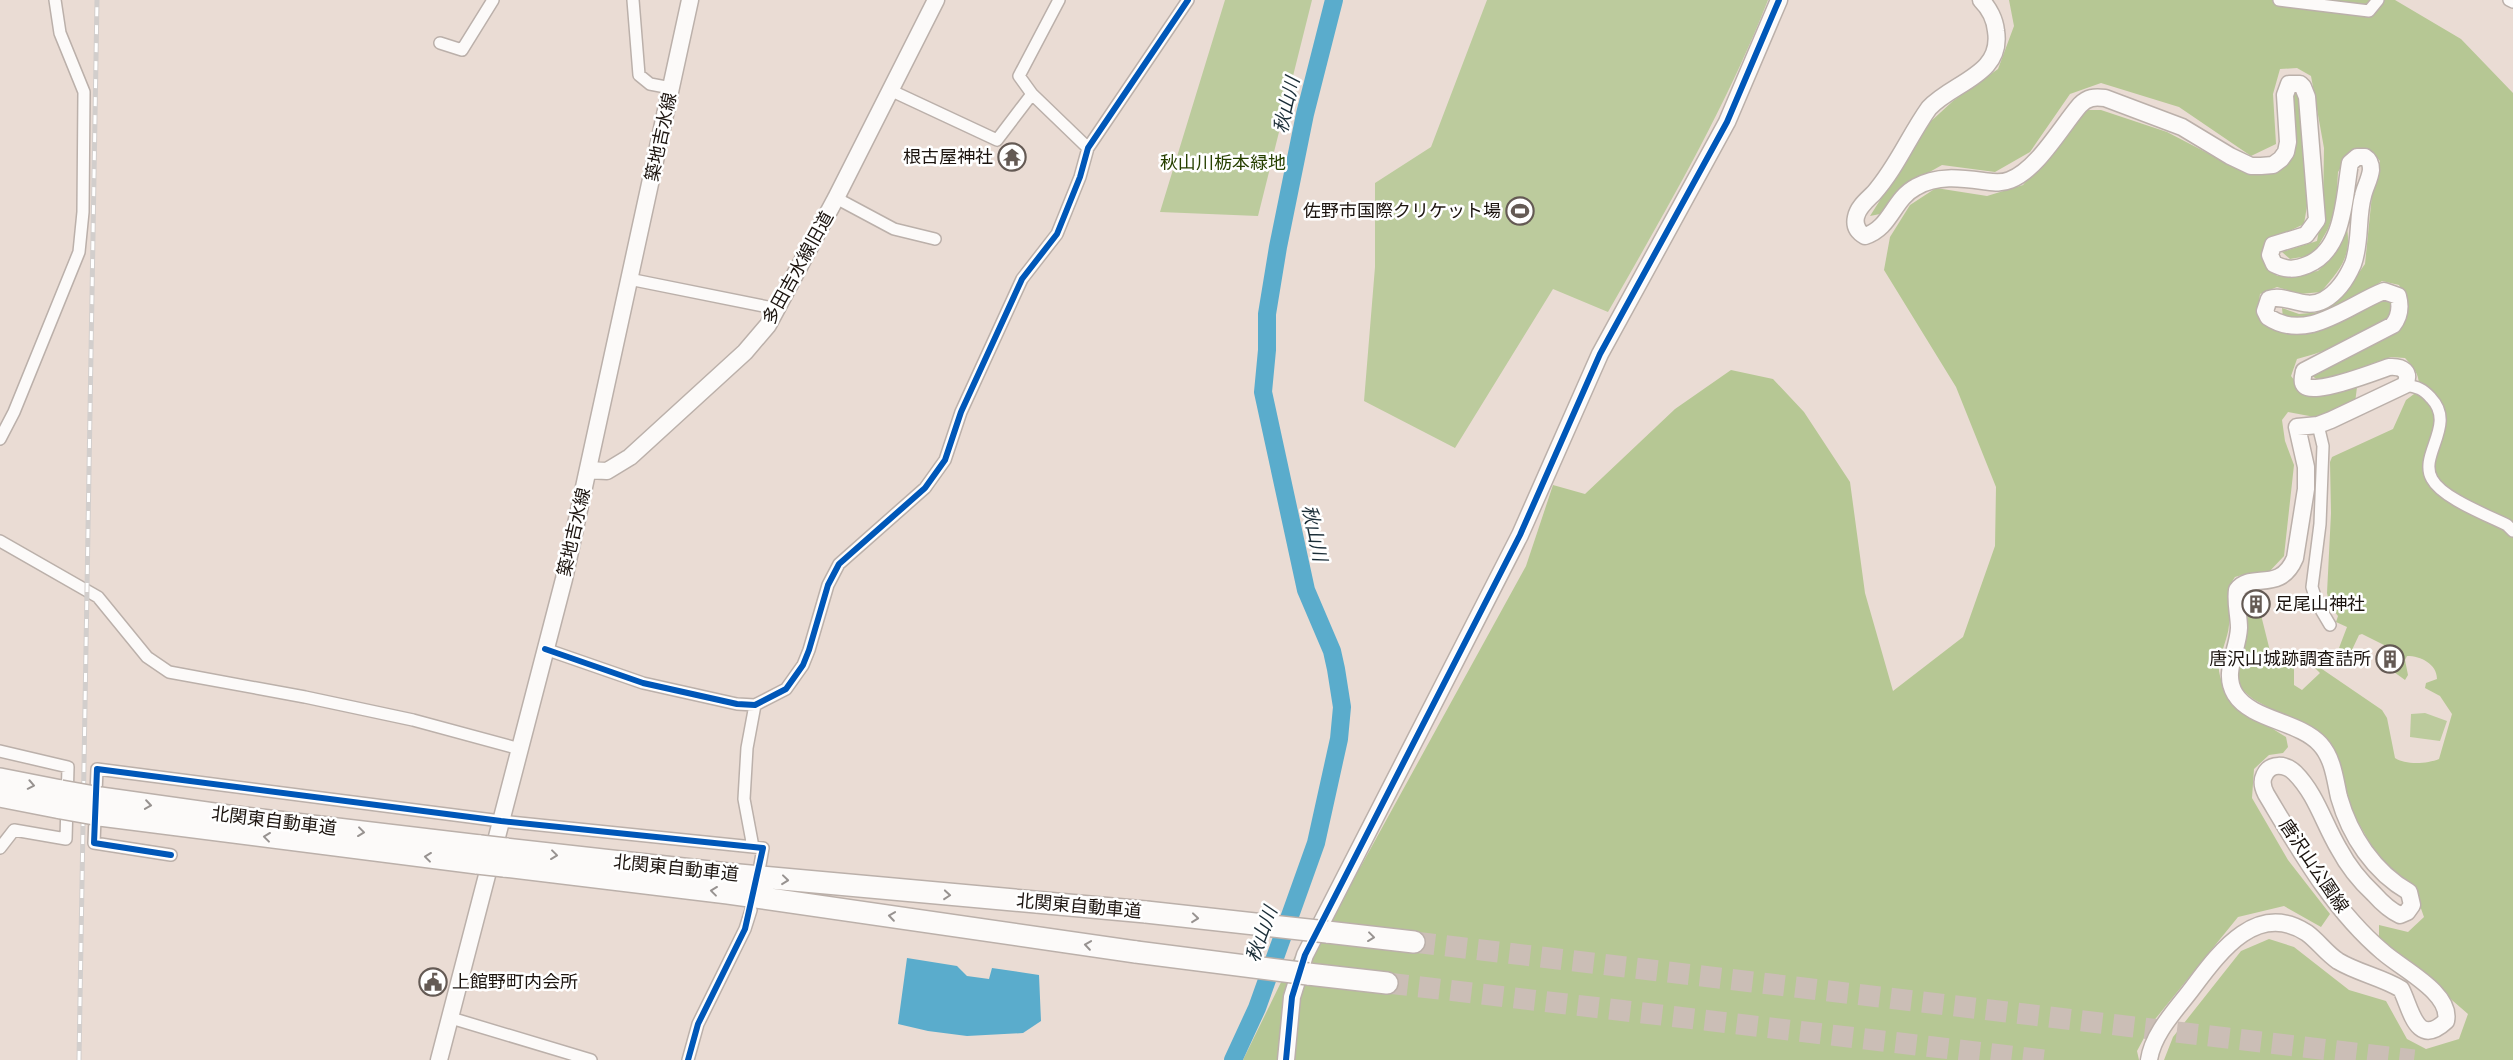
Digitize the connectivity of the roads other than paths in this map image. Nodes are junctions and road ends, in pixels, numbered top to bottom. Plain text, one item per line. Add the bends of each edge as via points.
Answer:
1 (55, 0) edge
2 (493, 0) edge
3 (633, 0) edge
4 (690, 0) edge
5 (936, 0) edge
6 (1059, 0) edge
7 (1188, 0) edge
8 (1779, 0) edge
9 (2279, 0) edge
10 (2378, 0) edge
11 (2509, 0) edge
12 (2513, 2) edge
13 (1989, 4) edge
14 (440, 43) dead end
15 (671, 88) junction
16 (892, 91) junction
17 (1032, 94) junction
18 (1088, 148) junction
19 (836, 198) junction
20 (934, 239) dead end
21 (629, 278) junction
22 (778, 309) junction
23 (2405, 385) junction
24 (2318, 425) junction
25 (0, 439) edge
26 (588, 470) junction
27 (2513, 531) edge
28 (0, 541) edge
29 (2330, 625) dead end
30 (546, 649) junction
31 (755, 706) junction
32 (520, 749) junction
33 (0, 751) edge
34 (0, 779) edge
35 (0, 796) edge
36 (61, 800) junction
37 (501, 821) junction
38 (753, 847) junction
39 (0, 848) edge
40 (171, 855) dead end
41 (505, 857) junction
42 (760, 865) dead end
43 (751, 910) dead end
44 (1414, 942) tunnel mouth
45 (1387, 982) tunnel mouth
46 (451, 1018) junction
47 (439, 1060) edge
48 (591, 1060) edge
49 (688, 1060) edge
50 (1286, 1060) edge
51 (2149, 1060) edge

1 - 25 street via 60,33 84,92 83,212 79,252
2 - 14 street via 462,50
3 - 15 street via 639,75 650,84
4 - 15 main road, 築地吉水線
5 - 16 main road, 多田吉水線旧道
6 - 17 street via 1019,76
7 - 18 street
8 - 50 main road via 1727,122 1600,354 1520,535 1305,955 1292,997
9 - 10 street via 2369,11
11 - 12 street
13 - 23 main road via 1997,39 1996,52 1990,63 1929,108 1890,174 1861,207 1855,224 1858,231 1865,236 1876,233 1905,195 1928,181 1958,178 2001,182 2021,174 2085,99 2092,97 2105,98 2182,127 2251,166 2273,165 2281,159 2288,142 2286,88 2289,84 2300,84 2307,96 2316,220 2306,235 2273,245 2270,255 2274,264 2290,269 2313,263 2323,256 2340,224 2350,164 2357,157 2365,157 2370,161 2371,171 2362,196 2353,264 2336,292 2316,303 2275,297 2269,299 2265,311 2274,321 2310,326 2378,293 2390,292 2398,296 2398,318 2393,325 2307,368 2302,376 2306,387 2312,389 2398,367 2408,376
15 - 21 main road, 築地吉水線
16 - 17 street via 997,140
16 - 19 main road, 多田吉水線旧道
17 - 18 street
18 - 31 street via 1057,234 1022,279 961,412 946,460 925,488 839,564 828,585 803,665 786,689
19 - 20 street via 894,229
19 - 22 main road, 多田吉水線旧道
21 - 22 street
21 - 26 main road, 築地吉水線
22 - 26 main road, 多田吉水線旧道 via 745,352 630,457 607,471
23 - 24 main road
23 - 27 street via 2422,388 2440,412 2440,428 2429,464 2433,482
24 - 29 street via 2323,446 2320,524 2312,587
24 - 51 main road, 唐沢山公園線 via 2301,425 2296,429 2306,467 2306,490 2300,538 2291,568 2278,578 2244,584 2237,590 2239,628 2229,670 2230,681 2240,701 2312,737 2325,751 2330,759 2342,808 2355,837 2381,872 2392,883 2409,892 2412,905 2408,912 2400,915 2391,911 2353,870 2307,788 2295,773 2277,765 2269,769 2262,784 2266,794 2329,893 2382,952 2438,995 2445,1005 2446,1021 2431,1030 2421,1029 2414,1023 2400,989 2351,968 2293,926 2270,922 2245,930 2201,977 2157,1036
26 - 30 main road, 築地吉水線
28 - 32 street via 98,597 147,657 169,672 413,720
30 - 31 street via 643,683 708,699
30 - 32 main road, 築地吉水線
31 - 38 street via 747,748 744,799
32 - 37 main road, 築地吉水線
33 - 39 street via 68,767 66,839 14,830
34 -> 36 highway, 北関東自動車道
35 - 36 highway, 北関東自動車道
36 - 41 highway, 北関東自動車道, bridge via 228,816
37 - 38 street
37 - 40 street via 97,769 94,843
37 - 46 main road, 築地吉水線
38 - 42 street via 763,848
41 -> 44 highway, 北関東自動車道, bridge via 1146,912
45 -> 41 highway, 北関東自動車道, bridge via 1136,952
43 - 49 street via 745,929 698,1024
46 - 47 main road, 築地吉水線
46 - 48 street

